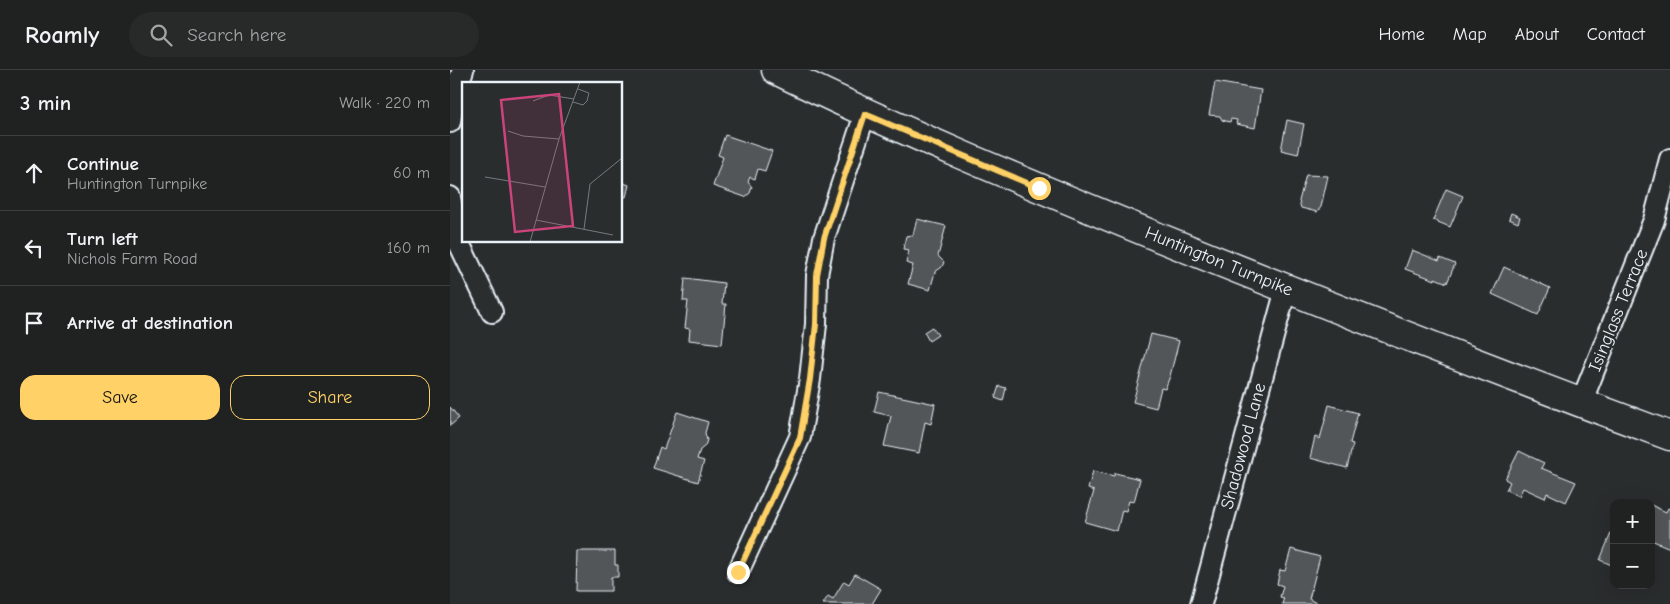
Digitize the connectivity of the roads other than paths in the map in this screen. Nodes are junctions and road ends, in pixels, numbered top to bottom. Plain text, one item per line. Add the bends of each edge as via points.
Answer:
1 (463, 70) edge
2 (776, 70) edge
3 (865, 114) junction
4 (450, 122) edge
5 (1670, 159) edge
6 (450, 197) edge
7 (1286, 289) junction
8 (492, 312) dead end
9 (1581, 403) junction
10 (1670, 436) edge
11 (738, 572) dead end
12 (1201, 604) edge

1 - 4 street
2 - 3 main road, Huntington Turnpike
3 - 7 main road, Huntington Turnpike
3 - 11 street via 822,247 810,379 800,438
5 - 9 street, Isinglass Terrace via 1654,220
6 - 8 street via 459,243
7 - 9 main road, Huntington Turnpike
7 - 12 street, Shadowood Lane
9 - 10 main road, Huntington Turnpike

